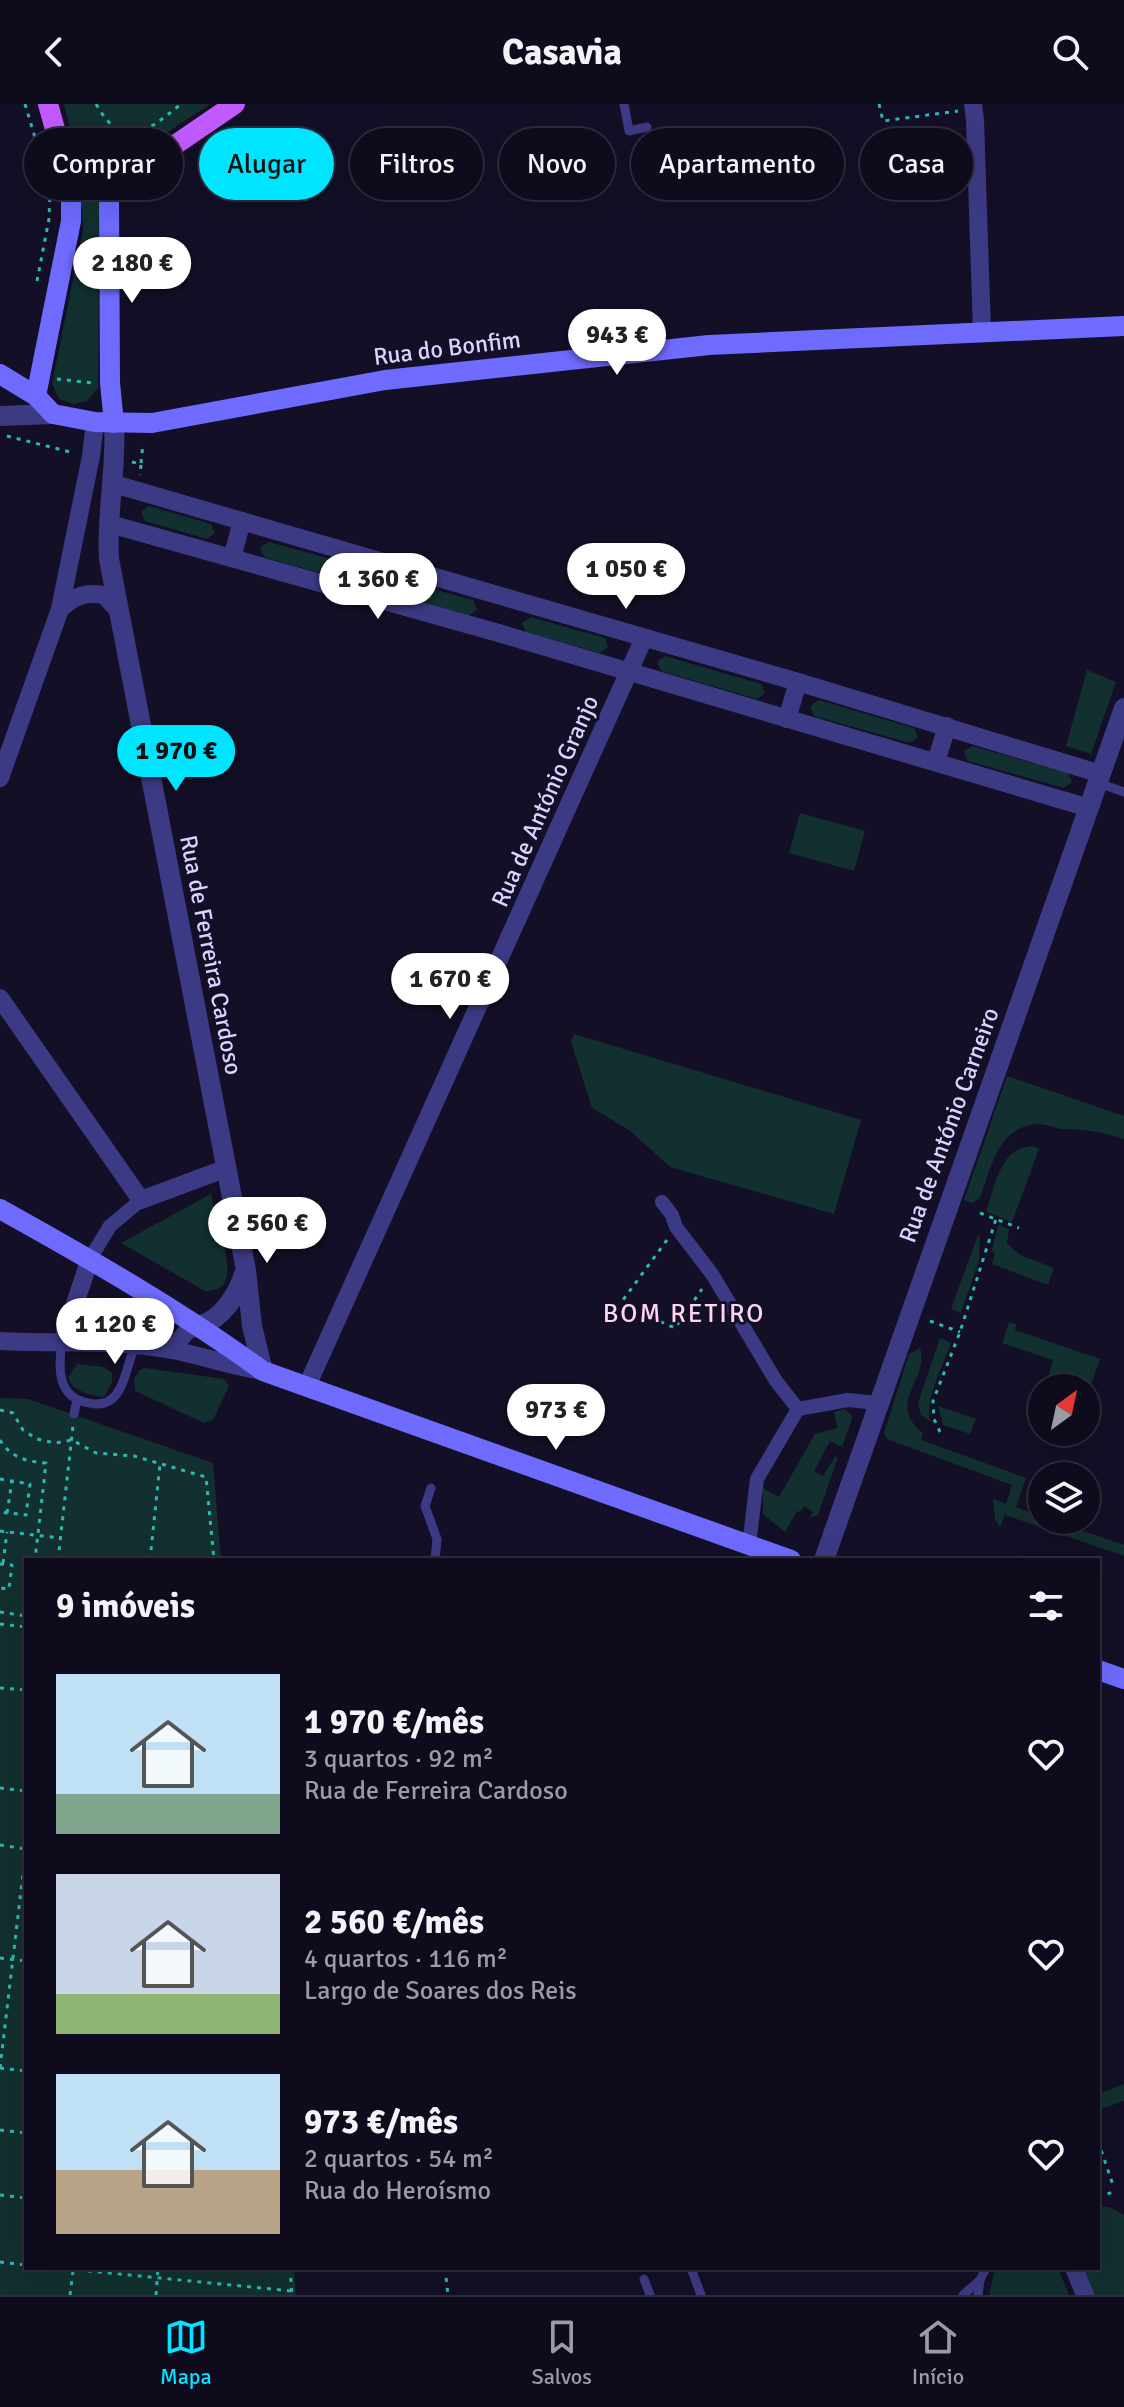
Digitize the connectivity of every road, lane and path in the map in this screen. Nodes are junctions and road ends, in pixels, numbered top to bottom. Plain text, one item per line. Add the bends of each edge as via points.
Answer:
1 (25, 104) edge
2 (48, 104) edge
3 (96, 104) edge
4 (181, 104) edge
5 (235, 104) edge
6 (624, 104) edge
7 (879, 104) edge
8 (973, 106) edge
9 (647, 127) dead end
10 (34, 128) edge
11 (55, 128) edge
12 (114, 128) edge
13 (150, 128) edge
14 (183, 135) edge
15 (51, 200) edge
16 (67, 200) edge
17 (109, 200) edge
18 (37, 281) dead end
19 (1124, 326) edge
20 (982, 332) junction
21 (0, 374) edge
22 (53, 379) dead end
23 (98, 384) dead end
24 (36, 396) junction
25 (53, 414) junction
26 (104, 422) junction
27 (1, 425) edge
28 (154, 438) dead end
29 (81, 454) dead end
30 (124, 461) dead end
31 (141, 464) junction
32 (114, 484) junction
33 (139, 484) dead end
34 (242, 521) junction
35 (110, 524) junction
36 (232, 558) junction
37 (376, 560) junction
38 (367, 596) junction
39 (511, 598) junction
40 (60, 609) junction
41 (118, 610) junction
42 (502, 634) junction
43 (644, 638) junction
44 (629, 672) junction
45 (798, 682) junction
46 (1124, 708) edge
47 (787, 719) junction
48 (947, 726) junction
49 (936, 762) junction
50 (0, 778) edge
51 (1100, 778) junction
52 (1124, 792) edge
53 (1089, 808) junction
54 (0, 998) edge
55 (227, 1168) junction
56 (141, 1200) junction
57 (662, 1202) dead end
58 (0, 1209) edge
59 (980, 1213) dead end
60 (996, 1219) junction
61 (676, 1227) junction
62 (1019, 1228) dead end
63 (90, 1259) junction
64 (246, 1270) junction
65 (712, 1274) junction
66 (931, 1321) dead end
67 (199, 1326) junction
68 (960, 1332) junction
69 (0, 1341) edge
70 (62, 1342) junction
71 (135, 1346) junction
72 (171, 1350) junction
73 (263, 1371) junction
74 (307, 1386) junction
75 (77, 1400) junction
76 (877, 1403) junction
77 (798, 1409) junction
78 (0, 1410) edge
79 (74, 1414) joint
80 (940, 1432) dead end
81 (0, 1440) edge
82 (72, 1440) junction
83 (160, 1464) junction
84 (0, 1479) edge
85 (12, 1481) junction
86 (431, 1488) dead end
87 (0, 1512) edge
88 (7, 1513) junction
89 (0, 1531) edge
90 (7, 1532) junction
91 (38, 1535) junction
92 (61, 1539) junction
93 (749, 1545) junction
94 (35, 1558) edge
95 (58, 1558) edge
96 (150, 1558) edge
97 (214, 1558) edge
98 (435, 1558) edge
99 (785, 1558) edge
100 (825, 1558) edge
101 (2, 1564) edge
102 (0, 1588) edge
103 (0, 1612) edge
104 (24, 1616) edge
105 (0, 1624) edge
106 (24, 1627) edge
107 (1100, 1671) edge
108 (1124, 1679) edge
109 (0, 1688) edge
110 (24, 1690) edge
111 (0, 1788) edge
112 (24, 1791) edge
113 (0, 1845) edge
114 (24, 1848) edge
115 (24, 1864) edge
116 (0, 1958) edge
117 (12, 1959) junction
118 (24, 1961) edge
119 (0, 2068) edge
120 (24, 2071) edge
121 (0, 2130) edge
122 (24, 2133) edge
123 (1100, 2147) edge
124 (1113, 2185) dead end
125 (1113, 2192) dead end
126 (0, 2195) edge
127 (1100, 2196) edge
128 (24, 2198) edge
129 (0, 2262) edge
130 (24, 2265) edge
131 (73, 2270) edge
132 (82, 2270) edge
133 (158, 2270) edge
134 (290, 2270) edge
135 (445, 2270) edge
136 (692, 2270) edge
137 (985, 2270) edge
138 (1075, 2270) edge
139 (157, 2278) junction
140 (644, 2279) dead end
141 (980, 2280) junction
142 (292, 2293) edge
143 (70, 2295) edge
144 (156, 2295) edge
145 (448, 2295) edge
146 (650, 2295) edge
147 (701, 2295) edge
148 (963, 2295) edge
149 (978, 2295) edge
150 (1085, 2295) edge

1 - 10 path
2 - 11 main road
3 - 12 path
4 - 13 path
5 - 14 main road
6 - 9 lane via 629,131
7 - 8 path via 883,121
8 - 20 street
15 - 18 path
16 - 24 main road via 69,242
17 - 26 main road via 110,383
19 - 20 main road, Rua do Bonfim
20 - 26 main road, Rua do Bonfim via 709,345 385,380 152,423
21 - 24 main road
22 - 23 path
24 - 25 main road
25 - 26 main road, Rua do Bonfim
25 - 27 street
26 - 32 street, Rua de Ferreira Cardoso
26 - 40 street via 91,456
27 - 29 path
28 - 31 path via 142,443
30 - 31 path
31 - 33 path
32 - 34 street
32 - 35 street, Rua de Ferreira Cardoso
34 - 36 street
34 - 37 street
35 - 36 street
35 - 41 street, Rua de Ferreira Cardoso via 109,559
36 - 38 street
37 - 38 lane
37 - 39 street
38 - 42 street
39 - 42 street
39 - 43 street
40 - 41 street via 79,594 92,593 104,595
40 - 50 street
41 - 55 street, Rua de Ferreira Cardoso
42 - 44 street
43 - 44 street, Rua de António Granjo
43 - 45 street
44 - 47 street
44 - 74 street, Rua de António Granjo
45 - 47 street
45 - 48 street
46 - 51 street, Rua de António Carneiro
47 - 49 street
48 - 49 street
48 - 51 street
49 - 53 street
51 - 52 lane
51 - 53 street, Rua de António Carneiro
53 - 76 street, Rua de António Carneiro
54 - 56 street
55 - 56 street
55 - 64 street, Rua de Ferreira Cardoso
56 - 63 street via 110,1226
57 - 61 street
58 - 63 main road
59 - 60 path
60 - 62 path
60 - 68 path
61 - 65 street
61 - 65 path via 623,1300 624,1306 675,1328
63 - 67 main road
63 - 70 street
64 - 67 street via 230,1303
64 - 73 street, Rua de Ferreira Cardoso
65 - 77 street
66 - 68 path
67 - 72 street via 188,1330
67 - 73 main road
68 - 80 path via 933,1401
69 - 70 street
70 - 71 street
70 - 75 lane via 59,1375 67,1393
71 - 72 street
71 - 75 lane via 112,1399 103,1404
72 - 73 street
73 - 74 main road
74 - 93 main road via 445,1440
75 - 79 lane
76 - 77 street via 848,1400
76 - 100 street, Rua de António Carneiro
77 - 93 street via 757,1479
78 - 82 path via 13,1413 23,1430 37,1439
79 - 82 path
81 - 91 path via 17,1456 46,1463
82 - 83 path via 96,1453
82 - 92 path
83 - 96 path
83 - 97 path via 206,1477
84 - 85 path
85 - 88 path
85 - 88 path via 30,1484 26,1515
86 - 98 lane via 425,1506 437,1539
87 - 88 path
89 - 90 path
90 - 91 path
90 - 101 path
91 - 92 path
91 - 94 path
92 - 95 path
93 - 99 main road
101 - 102 path via 12,1565 9,1589
103 - 104 path
105 - 106 path
107 - 108 main road
109 - 110 path
111 - 112 path
113 - 114 path
115 - 117 path
116 - 117 path
117 - 118 path
117 - 119 path
119 - 120 path
121 - 122 path
123 - 124 path
125 - 127 path
126 - 128 path
129 - 130 path
131 - 143 path
132 - 139 path
133 - 139 path
134 - 142 path
135 - 145 path
136 - 147 lane
137 - 141 lane
138 - 150 street
139 - 142 path
139 - 144 path
140 - 146 lane
141 - 148 lane
141 - 149 lane

